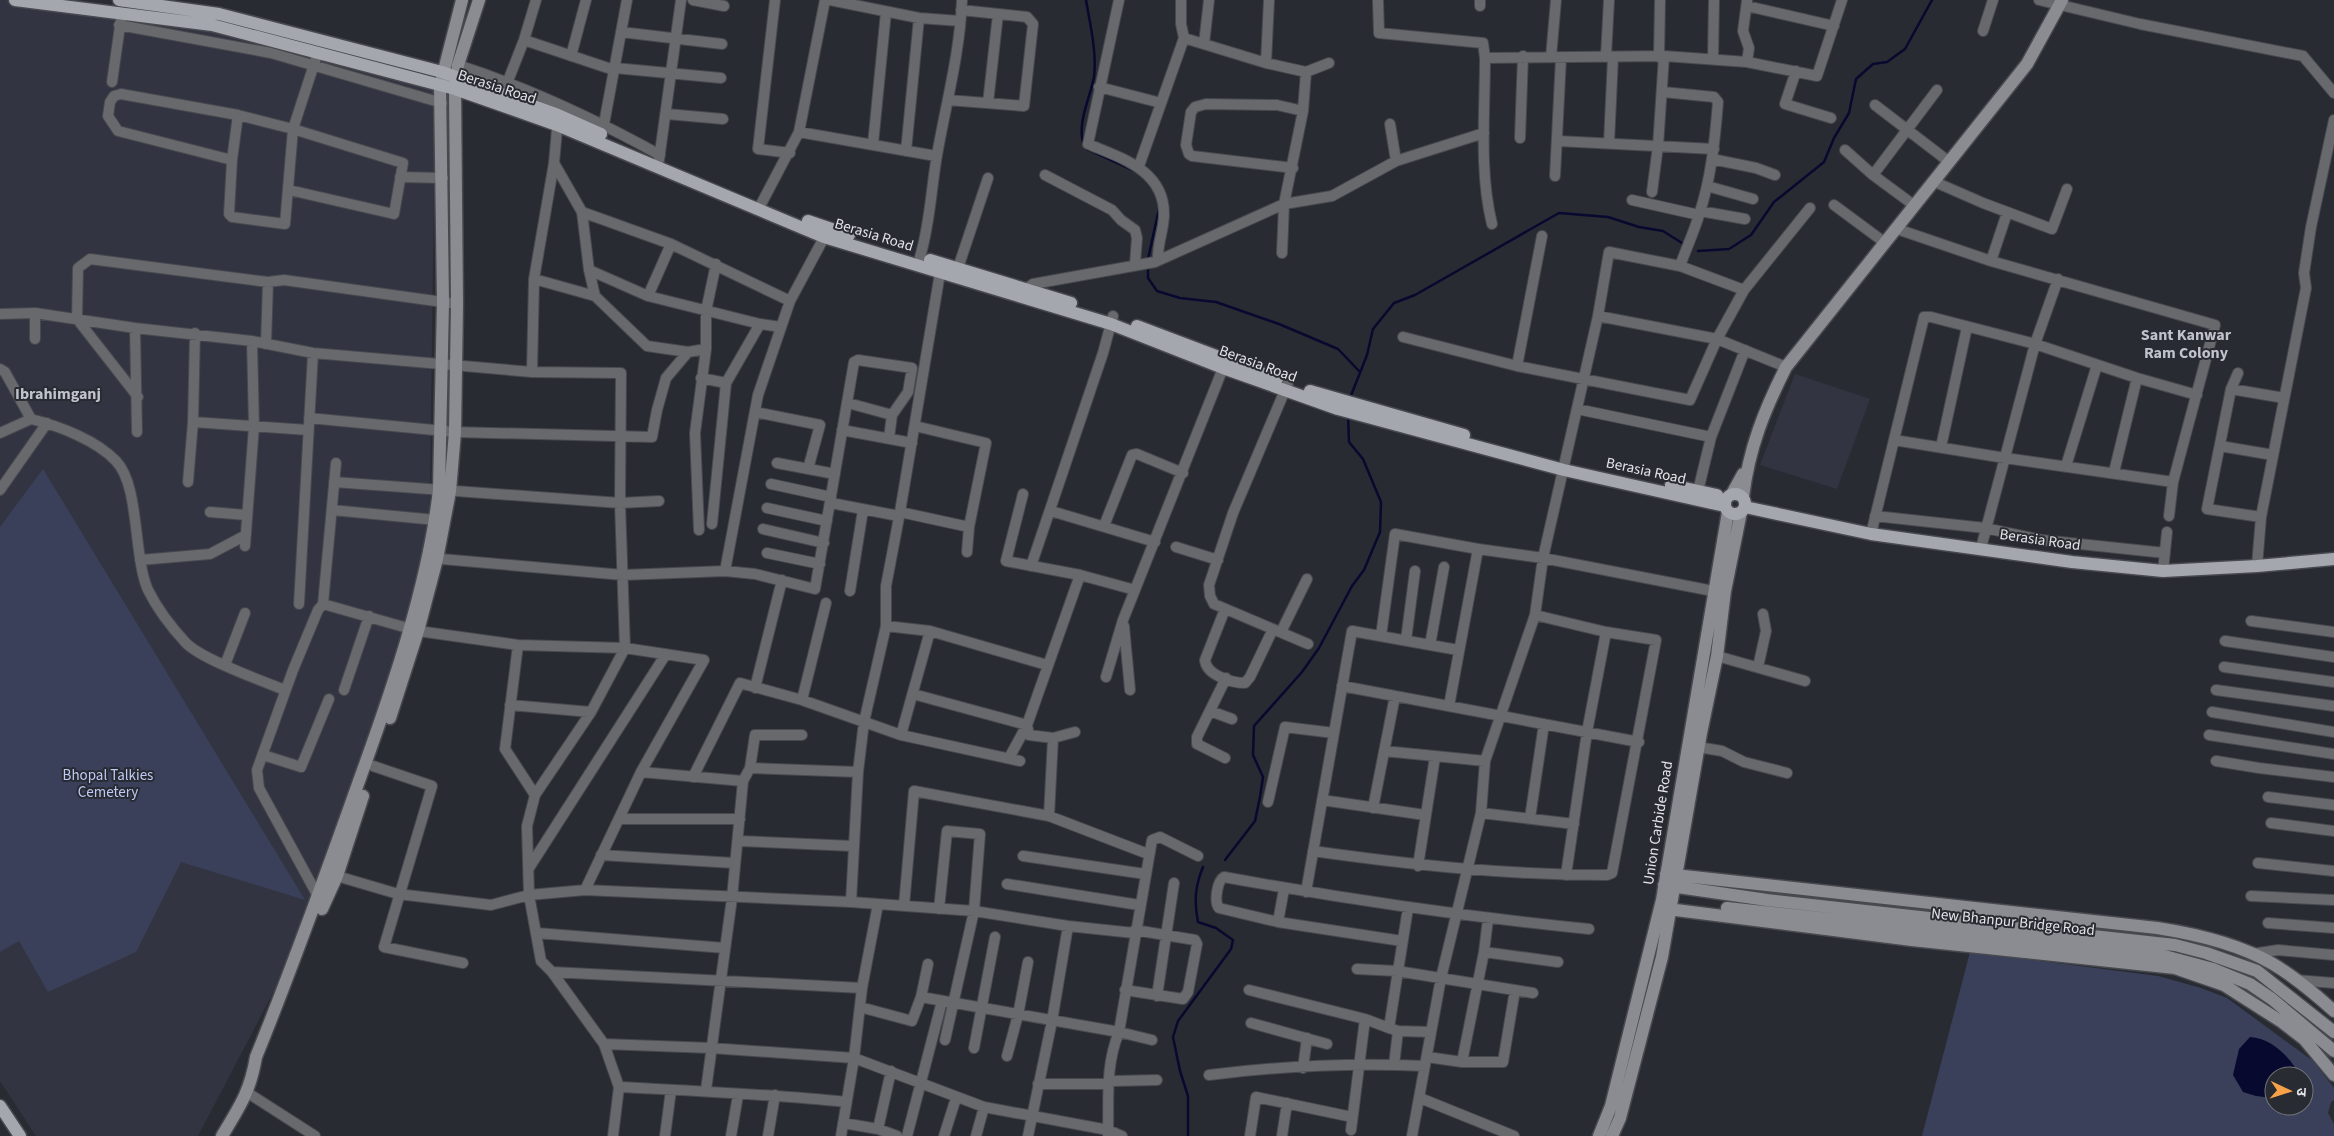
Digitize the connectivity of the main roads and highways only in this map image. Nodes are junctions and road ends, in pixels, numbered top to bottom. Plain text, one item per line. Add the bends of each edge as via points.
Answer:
1 (15, 0) edge
2 (118, 0) edge
3 (123, 0) edge
4 (457, 77) junction
5 (827, 233) junction
6 (940, 268) junction
7 (1112, 320) junction
8 (1564, 466) junction
9 (1734, 504) junction
10 (2334, 559) edge
11 (0, 1106) edge
12 (20, 1136) edge

1 - 4 main road, Berasia Road via 121,20 212,25 440,86
2 - 3 main road, Berasia Road
3 - 4 main road, Berasia Road via 219,14
4 - 5 main road, Berasia Road via 501,99 659,160
5 - 6 main road, Berasia Road
5 - 6 main road, Berasia Road via 920,257
6 - 7 main road, Berasia Road
6 - 7 main road, Berasia Road via 958,268
7 - 8 main road, Berasia Road via 1340,405
8 - 9 main road, Berasia Road
8 - 9 main road, Berasia Road via 1698,491
9 - 10 main road, Berasia Road via 1871,534 2072,562 2163,571
11 - 12 main road

